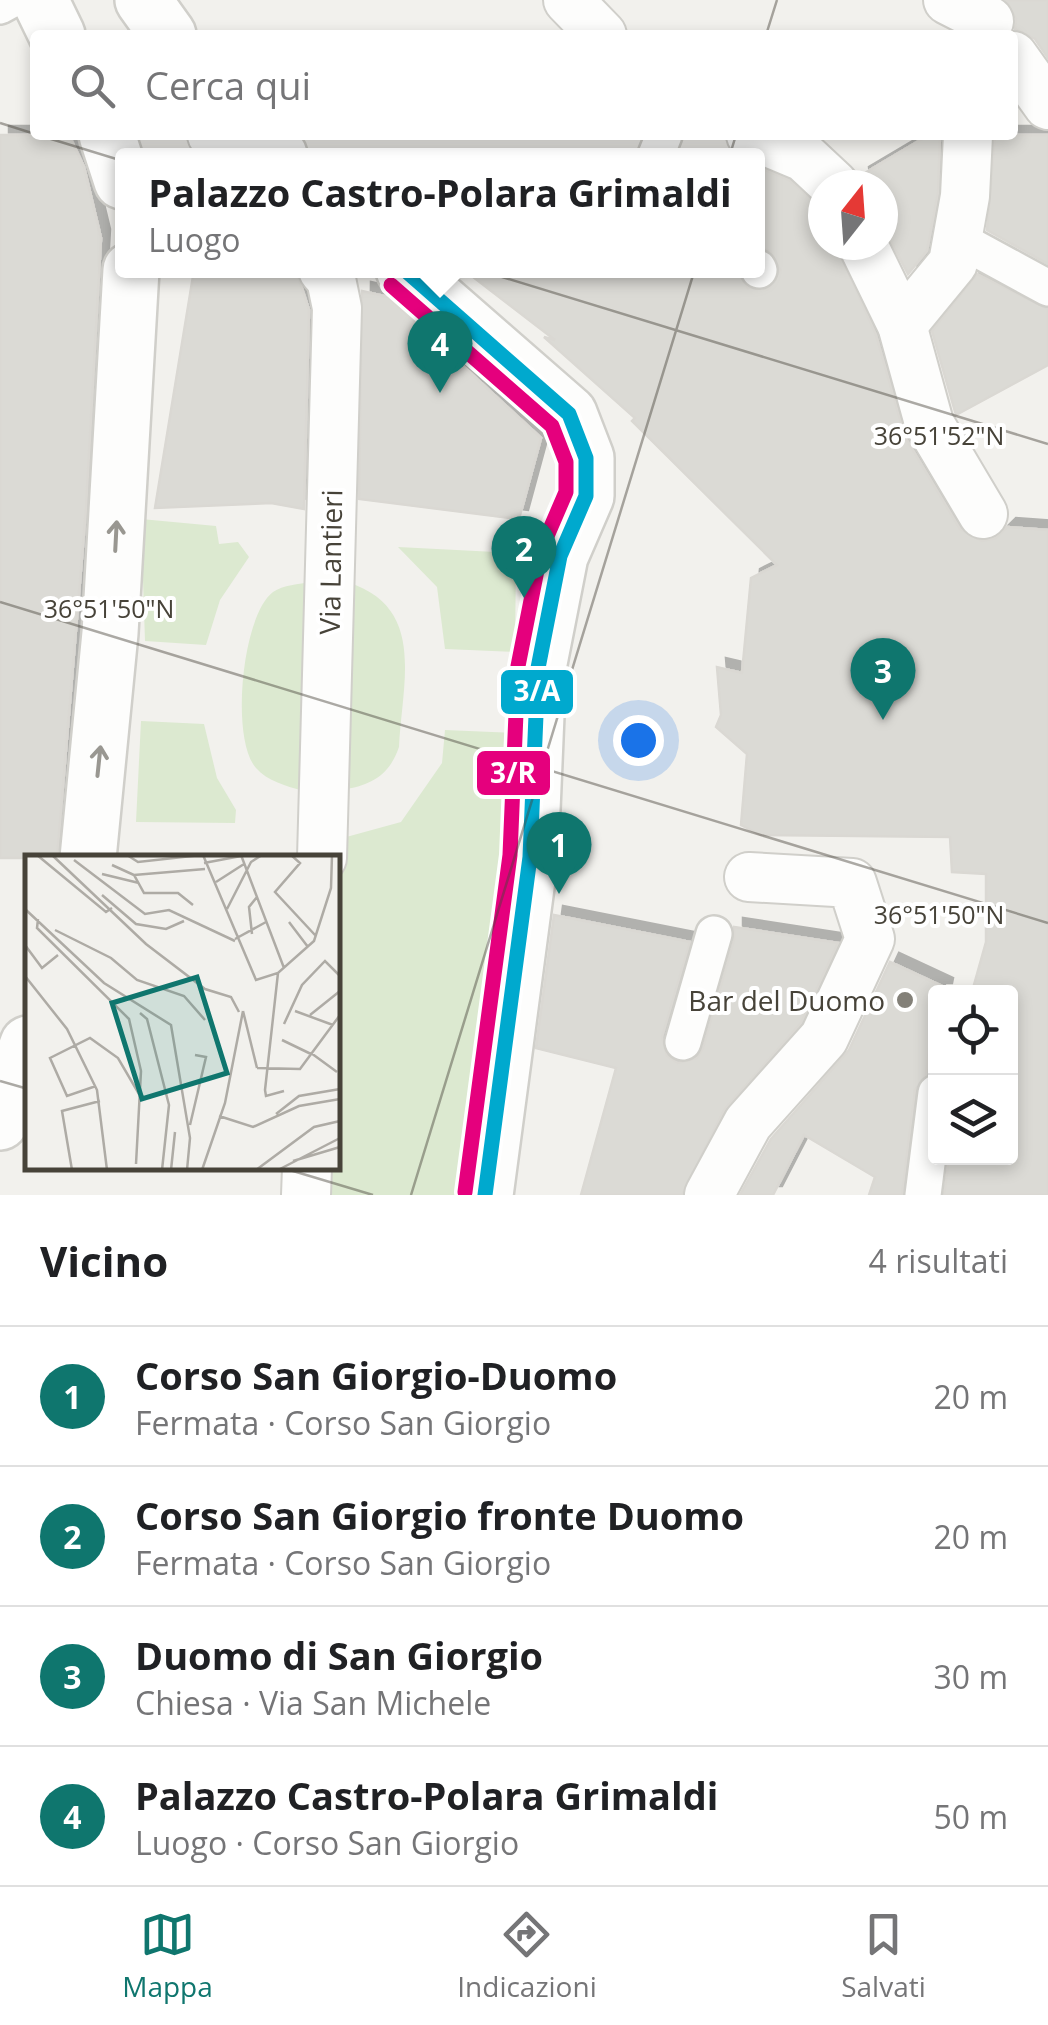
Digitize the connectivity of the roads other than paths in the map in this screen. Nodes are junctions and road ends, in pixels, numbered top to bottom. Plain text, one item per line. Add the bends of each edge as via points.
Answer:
1 (11, 0) edge
2 (40, 0) edge
3 (143, 0) edge
4 (568, 0) edge
5 (0, 6) edge
6 (55, 30) edge
7 (164, 30) edge
8 (597, 30) edge
9 (764, 140) edge
10 (968, 140) edge
11 (818, 170) edge
12 (960, 240) junction
13 (870, 260) edge
14 (132, 278) edge
15 (329, 278) edge
16 (413, 278) edge
17 (1048, 288) edge
18 (902, 325) junction
19 (983, 514) dead end
20 (88, 855) edge
21 (322, 855) edge
22 (749, 877) dead end
23 (714, 934) dead end
24 (683, 1042) dead end
25 (25, 1052) edge
26 (0, 1122) edge
27 (928, 1161) edge
28 (307, 1170) edge
29 (306, 1195) edge
30 (485, 1195) edge
31 (709, 1195) edge
32 (924, 1195) edge

1 - 5 street
2 - 6 street
3 - 7 street
4 - 8 street
9 - 11 street via 804,156
10 - 12 street
12 - 17 street
12 - 18 street via 954,262
13 - 18 street
20 -> 14 street via 110,633
15 - 21 street, Via Lantieri via 337,308
16 - 30 street via 569,414 586,458 586,496 560,556 538,668 530,857
18 - 19 street via 929,423
22 - 31 street via 852,883 870,939 824,1038 748,1123
23 - 24 street
25 - 26 street
27 - 32 street
28 - 29 street

